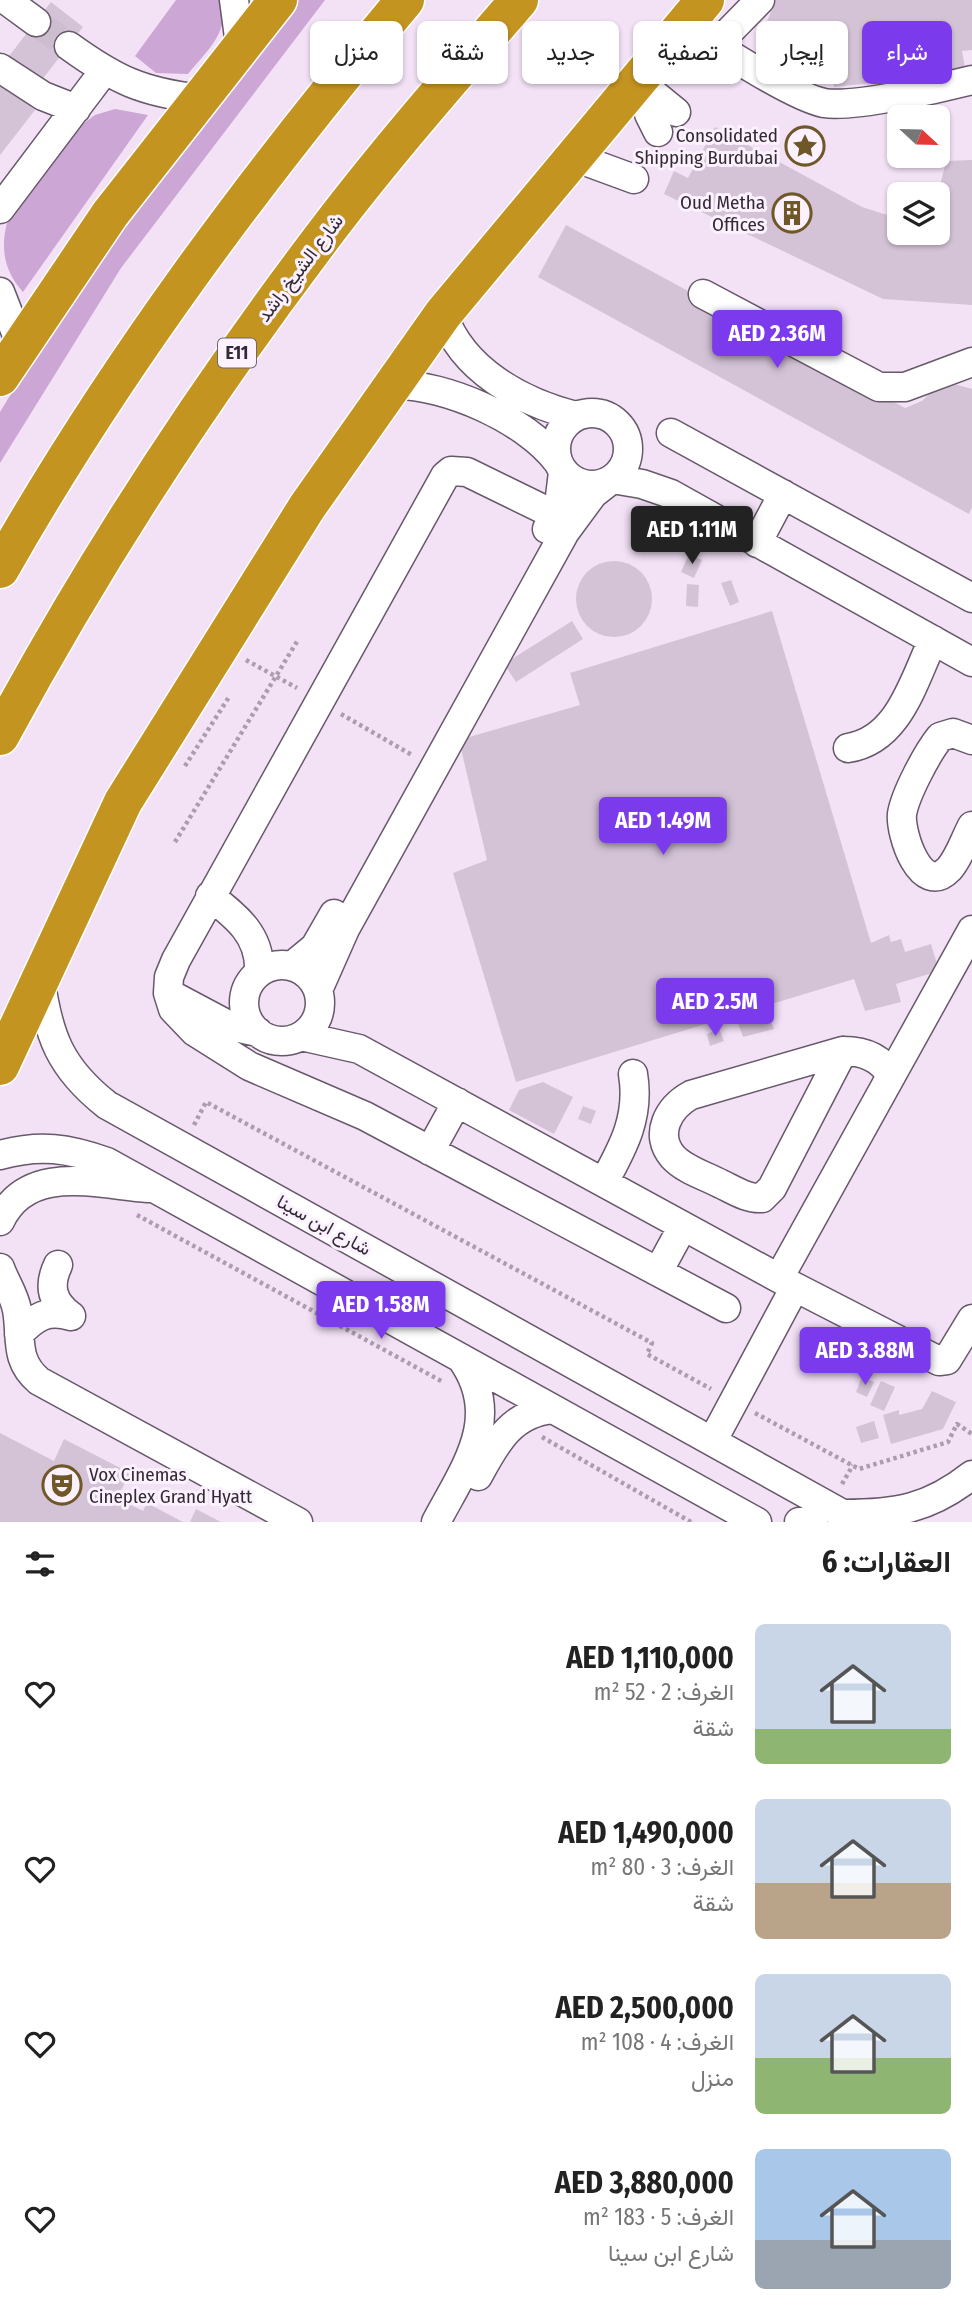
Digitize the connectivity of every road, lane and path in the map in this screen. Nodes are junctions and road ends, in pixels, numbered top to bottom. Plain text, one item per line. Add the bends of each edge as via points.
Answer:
1 (6, 0) edge
2 (234, 0) edge
3 (278, 0) edge
4 (405, 0) edge
5 (519, 0) edge
6 (760, 0) edge
7 (709, 21) edge
8 (36, 22) tunnel mouth
9 (240, 45) junction
10 (742, 53) edge
11 (0, 68) edge
12 (972, 80) edge
13 (668, 84) edge
14 (200, 99) junction
15 (68, 106) junction
16 (578, 152) junction
17 (636, 175) dead end
18 (0, 181) edge
19 (0, 209) edge
20 (0, 292) edge
21 (703, 295) dead end
22 (443, 314) junction
23 (20, 343) junction
24 (972, 362) edge
25 (0, 377) edge
26 (394, 385) junction
27 (576, 416) junction
28 (671, 433) dead end
29 (628, 447) junction
30 (560, 467) junction
31 (609, 481) junction
32 (671, 494) junction
33 (783, 494) junction
34 (555, 515) junction
35 (757, 543) junction
36 (0, 569) edge
37 (972, 598) edge
38 (298, 640) dead end
39 (933, 640) junction
40 (246, 647) dead end
41 (972, 663) edge
42 (276, 677) junction
43 (231, 692) dead end
44 (319, 701) junction
45 (0, 736) edge
46 (972, 740) edge
47 (848, 748) dead end
48 (420, 760) junction
49 (179, 774) dead end
50 (972, 826) edge
51 (175, 842) dead end
52 (210, 896) junction
53 (972, 930) edge
54 (292, 966) junction
55 (259, 972) junction
56 (40, 975) junction
57 (168, 993) junction
58 (319, 996) junction
59 (258, 1032) junction
60 (301, 1036) junction
61 (359, 1049) junction
62 (843, 1051) junction
63 (0, 1066) edge
64 (633, 1074) dead end
65 (891, 1076) junction
66 (457, 1102) junction
67 (189, 1133) dead end
68 (430, 1151) junction
69 (0, 1155) edge
70 (604, 1182) junction
71 (159, 1189) junction
72 (128, 1210) dead end
73 (0, 1221) edge
74 (683, 1226) junction
75 (1, 1270) edge
76 (658, 1272) junction
77 (787, 1283) junction
78 (726, 1308) dead end
79 (972, 1319) edge
80 (19, 1334) junction
81 (461, 1358) junction
82 (734, 1401) junction
83 (481, 1403) junction
84 (552, 1409) junction
85 (516, 1422) junction
86 (972, 1434) edge
87 (713, 1440) junction
88 (972, 1475) edge
89 (850, 1518) edge
90 (298, 1522) edge
91 (436, 1522) edge
92 (453, 1522) edge
93 (691, 1522) edge
94 (757, 1522) edge
95 (799, 1522) edge
96 (813, 1522) edge

1 - 8 street
2 - 9 street
3 - 9 highway
4 - 36 highway via 298,129 196,263 75,443
5 - 45 highway, شارع الشيخ راشد / E11 via 315,247 218,380 127,516
6 - 7 street
9 - 14 highway
10 - 12 street via 797,92 825,103 855,102
11 - 15 street
13 - 16 highway via 656,105
14 - 15 street via 137,87 88,60
14 - 23 highway via 110,214
15 - 18 street
15 - 19 street
16 - 17 street
16 - 22 highway
20 - 23 street
21 - 24 street via 879,387 905,387
22 - 26 highway
22 - 27 street via 463,353 486,374 541,404
23 - 25 highway
26 - 30 street via 422,386 452,395 525,428
26 - 56 highway via 300,518 123,802
27 - 29 street via 599,413 610,418 626,435
27 - 30 street via 560,431 555,451
28 - 33 street
29 - 31 street via 621,471
29 - 32 street
30 - 31 street via 583,485
30 - 34 street via 562,494
31 - 32 street via 642,484
31 - 58 street via 582,506 565,532 345,929
32 - 35 street
33 - 35 street
33 - 37 street
34 - 44 street via 467,472 452,471 444,476
34 - 48 street
35 - 39 street
38 - 42 path
39 - 41 street
39 - 47 street via 888,729 863,746
40 - 42 path via 242,661
42 - 44 path
42 - 51 path
43 - 49 path via 199,749
44 - 48 path
44 - 52 street
46 - 50 street via 953,733 940,737 905,803 902,820 915,863 931,875 950,868
48 - 54 street via 320,939
52 - 55 street via 250,932 257,945
52 - 57 street via 169,977
53 - 65 street
54 - 55 street via 276,965
54 - 58 street via 313,979
55 - 59 street via 244,1002
56 - 63 highway
56 - 87 street, شارع ابن سينا via 50,1034 63,1062 82,1086 107,1105
57 - 59 street via 230,1026
57 - 68 street via 183,1022 249,1066 365,1116
58 - 60 street via 318,1015
58 - 61 street
59 - 60 street via 278,1041
60 - 61 street
61 - 66 street
62 - 62 street via 691,1095 668,1113 665,1143 684,1166 747,1196 762,1198 772,1188
62 - 65 street via 878,1060
64 - 70 street via 634,1119
65 - 77 street
66 - 68 street
66 - 70 street
67 - 82 path via 206,1102 652,1343 647,1354
68 - 76 street
69 - 71 street via 36,1147 73,1149
70 - 74 street
71 - 73 street via 46,1182 15,1197
71 - 81 street
72 - 83 path
74 - 76 street
74 - 77 street
75 - 80 street via 16,1308
75 - 80 street via 31,1276 58,1265 51,1287 61,1309 71,1317 45,1313 33,1318
76 - 78 street
77 - 79 street via 939,1361 949,1358
77 - 82 street
80 - 90 street via 22,1361 39,1381
81 - 83 street
81 - 84 street
82 - 86 path via 859,1469 948,1442 957,1424
82 - 87 street
83 - 91 street via 476,1441
84 - 85 street
84 - 94 street
85 - 92 street via 495,1444
85 - 93 path
87 - 89 street, شارع ابن سينا
88 - 89 street via 954,1490 911,1509
95 - 96 street

